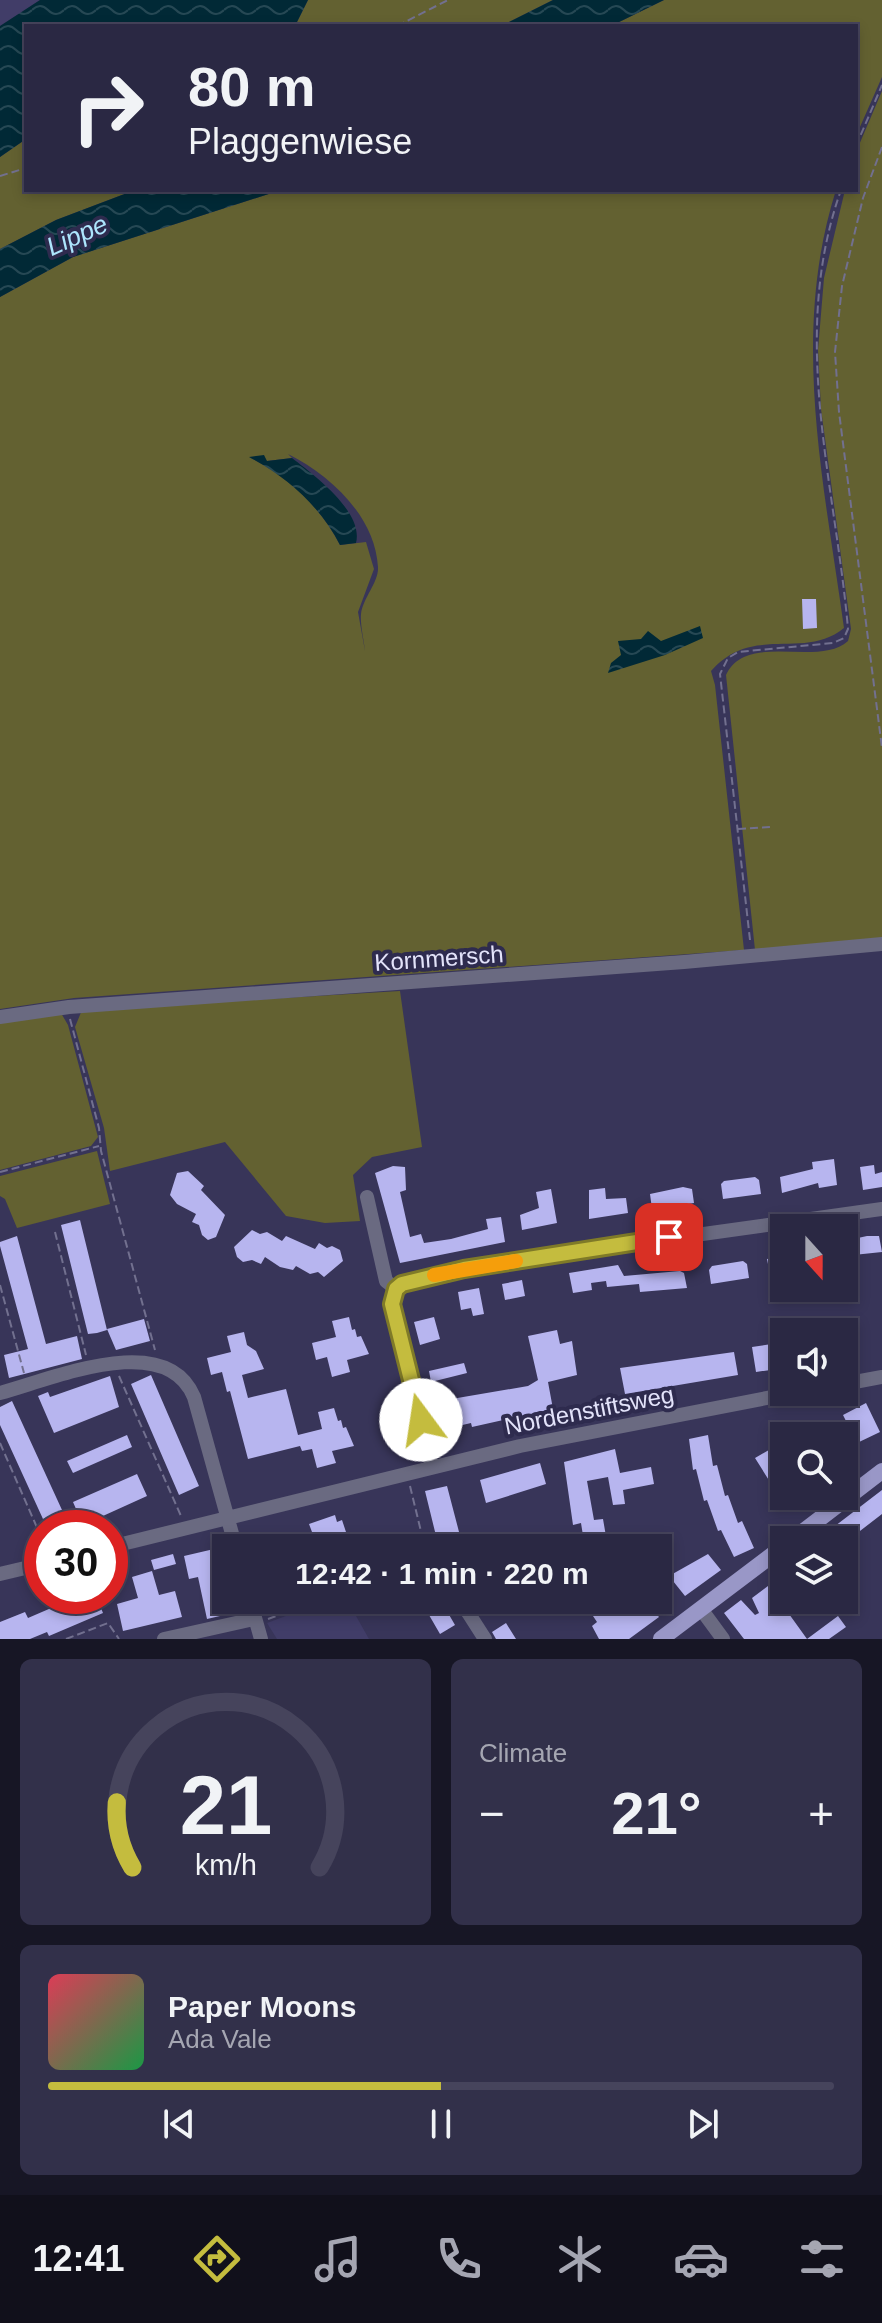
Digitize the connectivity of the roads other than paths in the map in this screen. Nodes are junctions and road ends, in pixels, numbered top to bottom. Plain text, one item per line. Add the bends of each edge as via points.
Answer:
1 (882, 944) edge
2 (0, 1017) edge
3 (367, 1197) dead end
4 (882, 1209) edge
5 (396, 1289) junction
6 (882, 1377) edge
7 (858, 1381) edge
8 (0, 1393) edge
9 (770, 1397) edge
10 (432, 1467) junction
11 (882, 1471) edge
12 (228, 1517) junction
13 (810, 1526) edge
14 (232, 1534) edge
15 (128, 1543) edge
16 (770, 1557) edge
17 (24, 1568) edge
18 (0, 1574) edge
19 (701, 1609) junction
20 (253, 1614) edge
21 (469, 1614) edge
22 (255, 1621) junction
23 (164, 1639) edge
24 (261, 1639) edge
25 (485, 1639) edge
26 (661, 1639) edge
27 (723, 1639) edge

1 - 2 street, Kornmersch via 69,1007
3 - 5 street via 386,1281
4 - 5 street via 464,1269 412,1279
5 - 10 street via 392,1304
6 - 7 street
8 - 12 street via 132,1360 158,1362 177,1372 192,1391
9 - 10 street, Nordenstiftsweg
10 - 12 street, Nordenstiftsweg
11 - 13 main road
12 - 14 street
12 - 15 street, Nordenstiftsweg
16 - 19 main road
17 - 18 street
19 - 26 main road
19 - 27 street
20 - 22 street
21 - 25 street
22 - 23 street
22 - 24 street

